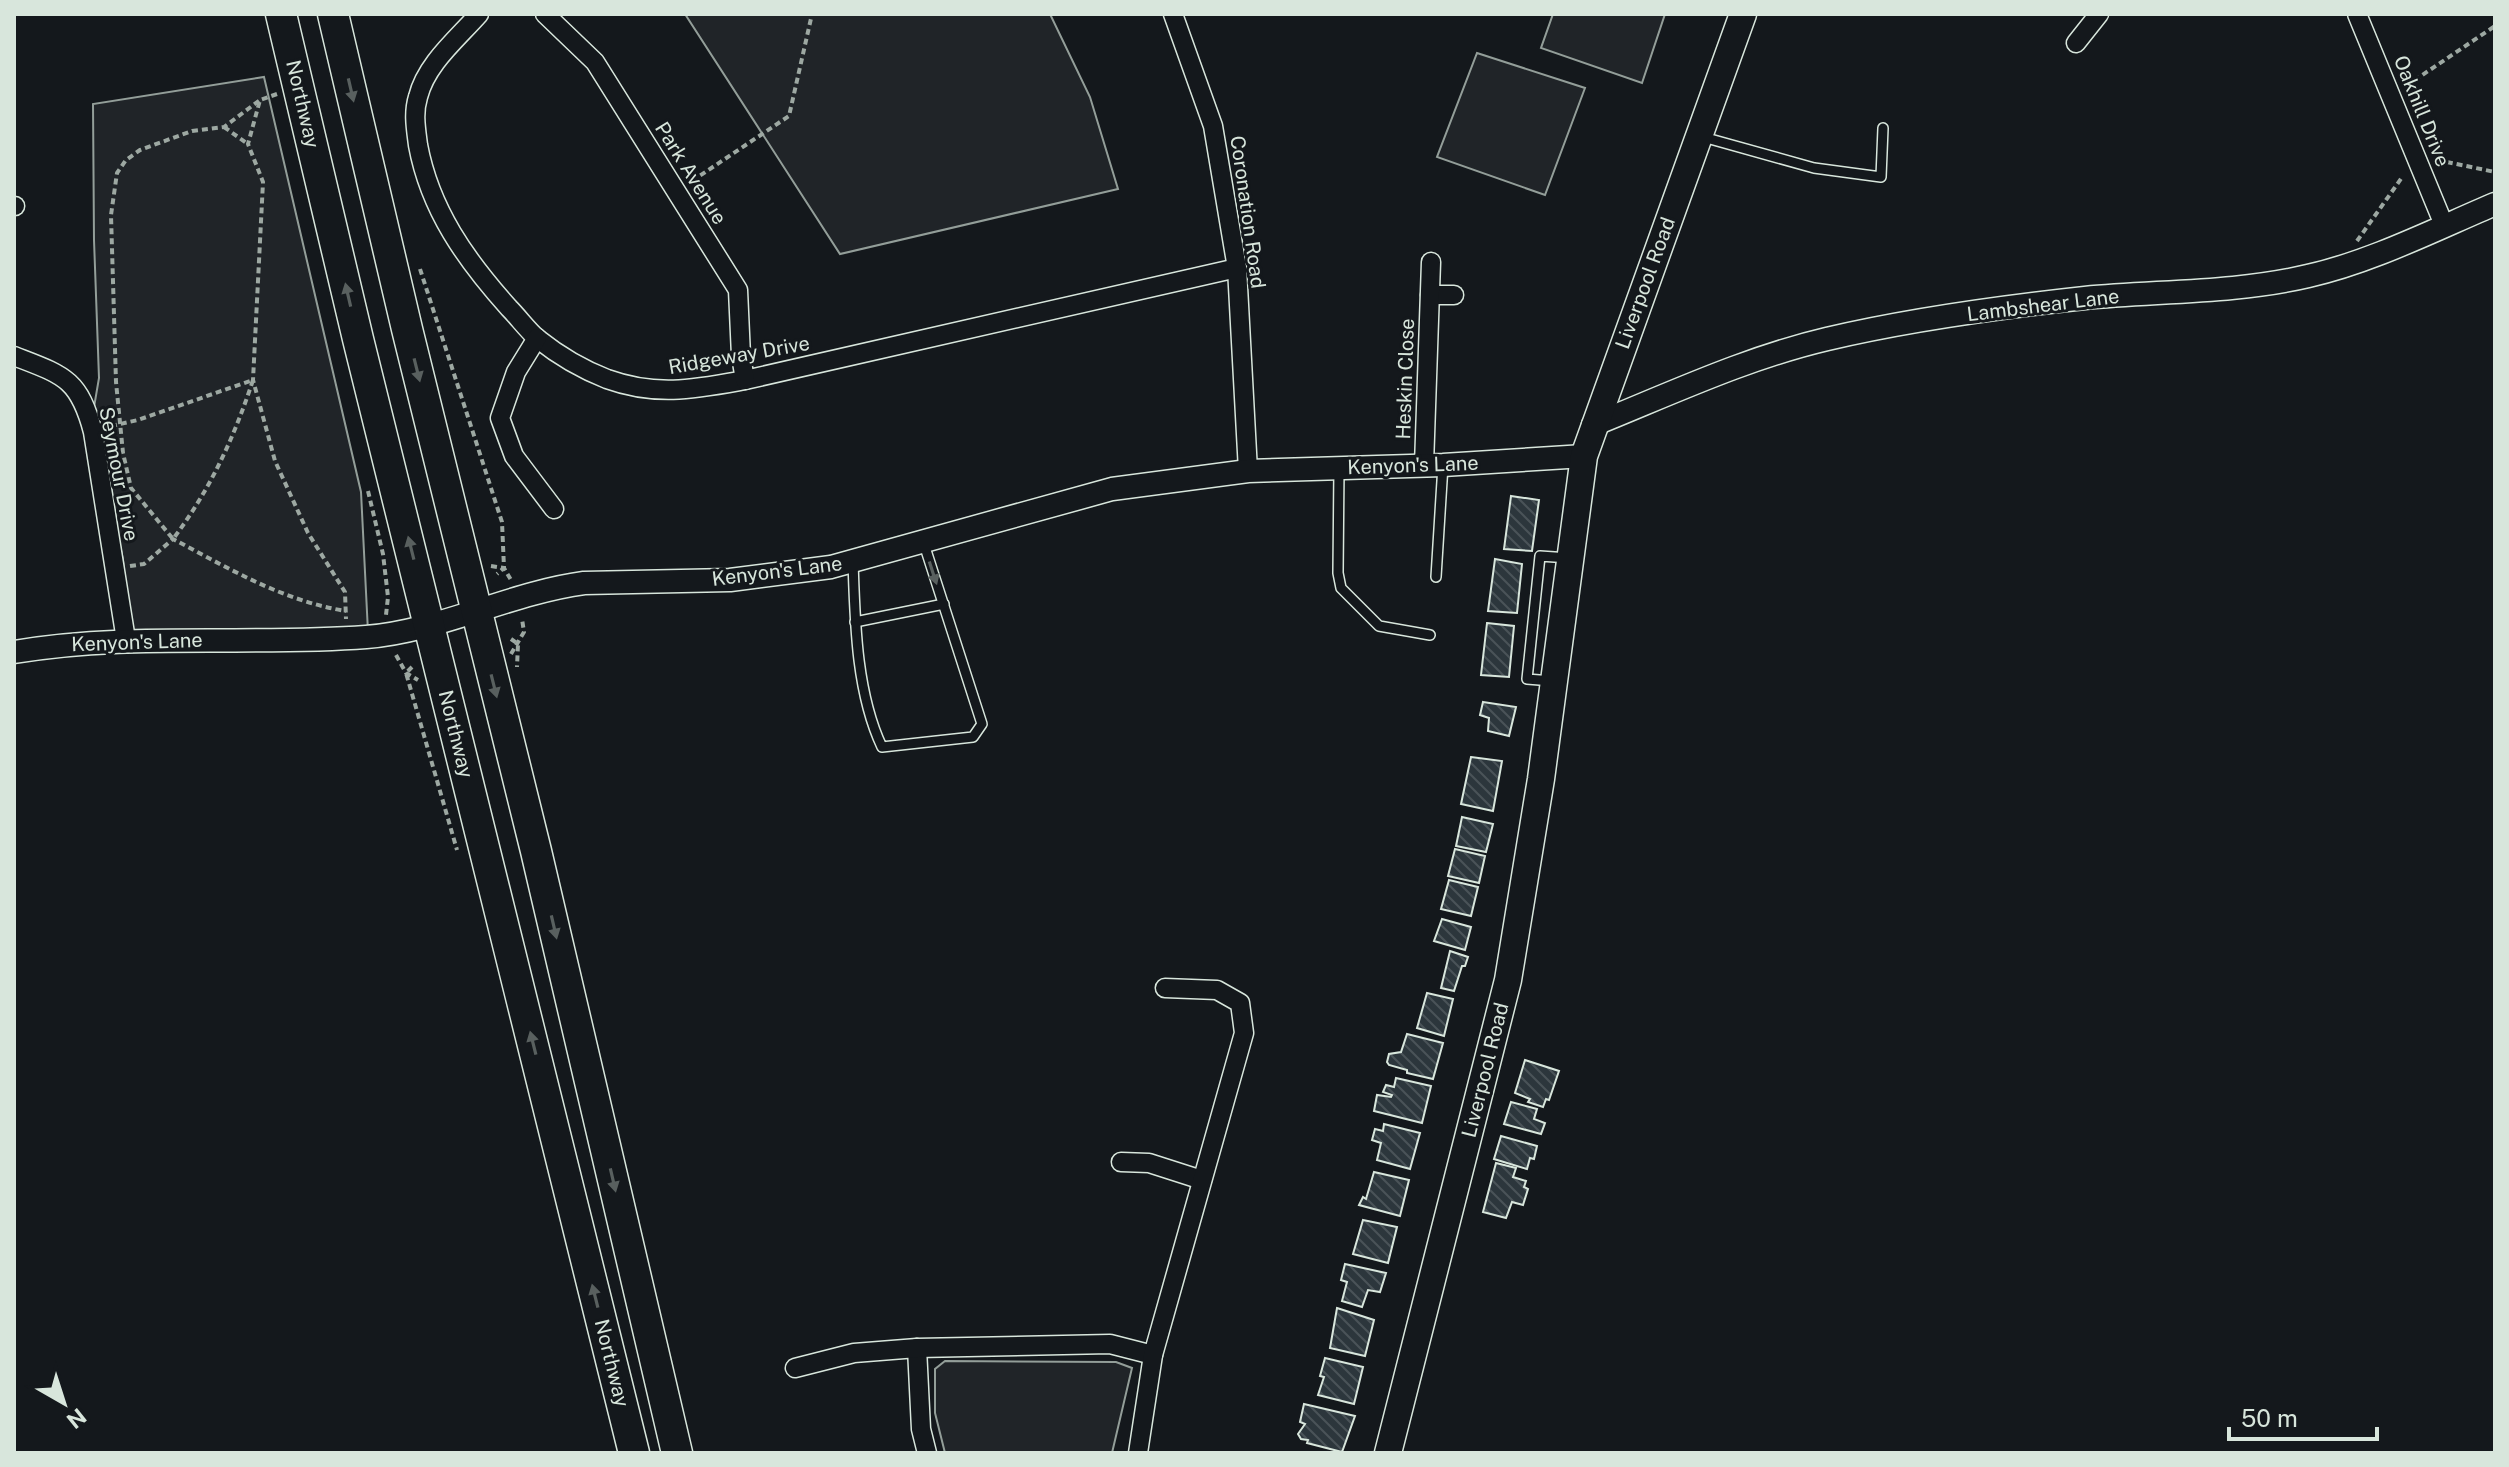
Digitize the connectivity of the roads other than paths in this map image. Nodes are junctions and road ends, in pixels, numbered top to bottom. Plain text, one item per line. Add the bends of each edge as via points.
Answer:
1 (281, 14) edge
2 (333, 14) edge
3 (479, 14) edge
4 (545, 14) edge
5 (1173, 14) edge
6 (1743, 14) edge
7 (2099, 14) edge
8 (2357, 14) edge
9 (2076, 43) dead end
10 (1883, 128) dead end
11 (1699, 136) junction
12 (2495, 204) edge
13 (2444, 225) junction
14 (1431, 262) dead end
15 (1237, 268) junction
16 (1430, 295) junction
17 (1454, 295) dead end
18 (537, 338) junction
19 (14, 356) edge
20 (745, 380) junction
21 (1593, 425) junction
22 (1584, 456) junction
23 (1434, 465) junction
24 (1339, 468) junction
25 (1248, 471) junction
26 (554, 509) dead end
27 (923, 541) junction
28 (853, 561) junction
29 (1436, 577) dead end
30 (944, 604) junction
31 (475, 610) junction
32 (855, 622) junction
33 (429, 623) junction
34 (1430, 635) dead end
35 (126, 640) junction
36 (14, 652) edge
37 (1165, 988) dead end
38 (1121, 1162) dead end
39 (1202, 1180) junction
40 (917, 1348) junction
41 (1153, 1355) junction
42 (795, 1368) dead end
43 (634, 1453) edge
44 (677, 1453) edge
45 (927, 1453) edge
46 (1138, 1453) edge
47 (1388, 1453) edge

33 -> 1 highway, Northway
2 -> 31 highway, Northway
3 - 18 street, Ridgeway Drive via 428,71 417,97 419,146 437,208 453,236
4 - 20 street, Park Avenue via 595,62 738,290
5 - 15 street, Coronation Road via 1213,126
6 - 11 main road, Liverpool Road
7 - 9 street
8 - 13 street, Oakhill Drive
10 - 11 lane via 1881,177 1814,168
11 - 21 main road, Liverpool Road
12 - 13 street, Lambshear Lane
13 - 21 street, Lambshear Lane via 2337,269 2272,283 2083,298 1826,339 1752,361
14 - 16 street, Heskin Close
15 - 20 street, Ridgeway Drive
15 - 25 street, Coronation Road
16 - 17 street, Heskin Close
16 - 23 street, Heskin Close
18 - 20 street, Ridgeway Drive via 607,379 645,389 677,392
18 - 26 street via 516,372 500,418 514,456
19 - 35 street, Seymour Drive via 56,372 80,394 93,432
21 - 22 main road, Liverpool Road
22 - 23 street, Kenyon's Lane
22 - 47 main road, Liverpool Road via 1508,980
23 - 24 street, Kenyon's Lane
23 - 29 lane
24 - 25 street, Kenyon's Lane
24 - 34 lane via 1341,588 1379,626
25 - 27 street, Kenyon's Lane via 1112,489
27 - 28 street, Kenyon's Lane
27 -> 30 lane
28 - 31 street, Kenyon's Lane via 730,580 572,585
28 - 32 lane
30 - 32 lane
30 - 32 lane via 982,724 973,737 882,747
31 - 33 street, Kenyon's Lane
31 -> 44 highway, Northway
33 - 35 street, Kenyon's Lane via 369,637
43 -> 33 highway, Northway
35 - 36 street, Kenyon's Lane
37 - 39 street via 1217,990 1240,1003 1244,1033
38 - 39 street via 1149,1163
39 - 41 street
40 - 41 street via 1110,1344
40 - 42 street via 854,1353
40 - 45 street
41 - 46 street

